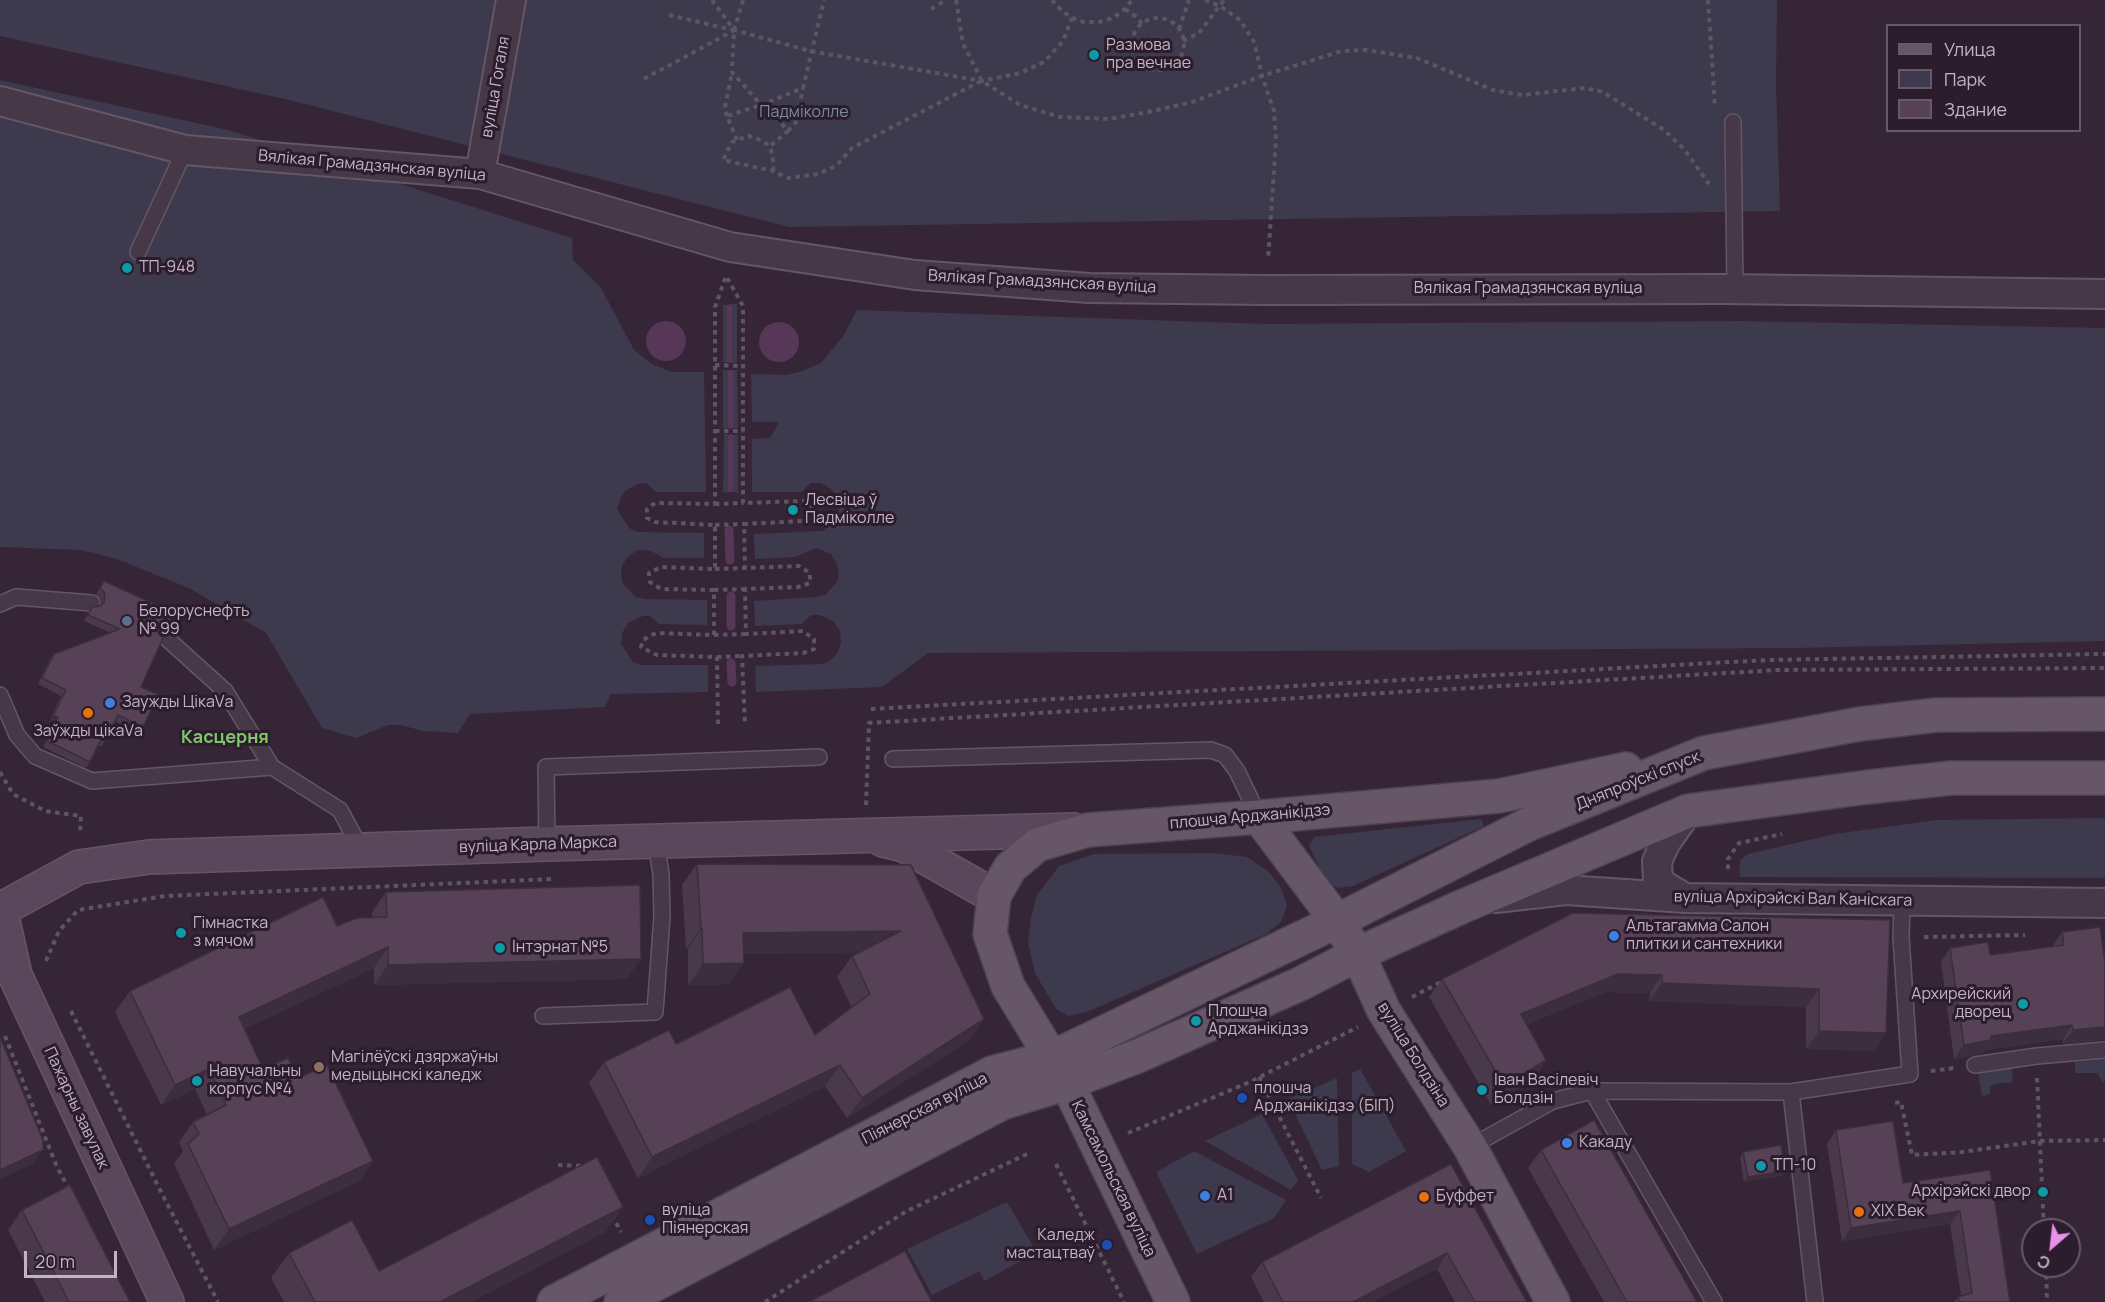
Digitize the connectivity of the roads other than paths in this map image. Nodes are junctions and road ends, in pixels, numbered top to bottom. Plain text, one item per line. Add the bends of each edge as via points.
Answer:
1 (511, 0) edge
2 (0, 101) edge
3 (1733, 122) dead end
4 (185, 150) junction
5 (480, 174) junction
6 (138, 252) dead end
7 (1735, 289) junction
8 (2105, 294) edge
9 (92, 603) dead end
10 (0, 604) edge
11 (163, 635) edge
12 (0, 695) edge
13 (2105, 714) edge
14 (1704, 753) junction
15 (819, 757) dead end
16 (893, 759) dead end
17 (272, 767) junction
18 (2105, 778) edge
19 (1688, 811) junction
20 (1259, 817) junction
21 (865, 822) junction
22 (1088, 830) junction
23 (656, 842) junction
24 (548, 844) junction
25 (362, 851) junction
26 (994, 896) junction
27 (1685, 898) junction
28 (1481, 899) junction
29 (1902, 901) junction
30 (2105, 903) edge
31 (0, 909) edge
32 (1337, 921) junction
33 (1358, 954) junction
34 (543, 1016) dead end
35 (2105, 1050) edge
36 (1975, 1065) edge
37 (1060, 1070) junction
38 (1592, 1091) junction
39 (1791, 1092) junction
40 (1470, 1147) junction
41 (167, 1302) edge
42 (555, 1302) edge
43 (621, 1302) edge
44 (1173, 1302) edge
45 (1553, 1302) edge
46 (1714, 1302) edge
47 (1815, 1302) edge

1 - 5 street, вуліца Гогаля
2 - 4 street, Вялікая Грамадзянская вуліца
3 - 7 lane
4 - 5 street, Вялікая Грамадзянская вуліца
4 - 6 lane
5 - 7 street, Вялікая Грамадзянская вуліца via 730,247 903,273 1089,288
7 - 8 street, Вялікая Грамадзянская вуліца
9 - 10 lane via 16,597
11 - 17 lane via 225,691
12 - 17 lane via 16,735 35,756 92,782
13 - 14 main road, Дняпроўскі спуск via 1936,715 1860,724
14 - 20 main road, плошча Арджанікідзэ via 1499,796
14 - 32 main road, Дняпроўскі спуск via 1529,824
15 - 24 lane via 546,767
16 - 20 lane via 1211,750 1225,755 1238,771
17 - 25 lane via 340,810
18 - 19 main road via 1952,778
19 - 27 street via 1657,861 1658,882
19 - 28 main road
20 - 22 main road, плошча Арджанікідзэ
20 - 32 main road, вуліца Болдзіна
21 - 22 main road, вуліца Карла Маркса
21 - 23 main road, вуліца Карла Маркса
21 - 26 main road
22 - 26 main road, плошча Арджанікідзэ via 1037,845 1010,868
23 - 24 main road, вуліца Карла Маркса
23 - 34 lane via 662,916 655,1012
24 - 25 main road, вуліца Карла Маркса
25 - 31 main road, вуліца Карла Маркса via 148,857 79,867
26 - 37 main road, плошча Арджанікідзэ via 990,934 1008,987
27 - 28 street, вуліца Архірэйскі Вал Каніскага via 1566,890
27 - 29 street, вуліца Архірэйскі Вал Каніскага
28 - 33 main road
29 - 30 street, вуліца Архірэйскі Вал Каніскага
29 - 39 lane via 1910,1074
31 - 41 main road, Пажарны завулак via 15,975
32 - 33 main road, вуліца Болдзіна
32 - 37 main road, Піянерская вуліца
33 - 37 main road, Піянерская вуліца via 1138,1056
33 - 40 main road, вуліца Болдзіна via 1384,1011
35 - 36 lane
37 - 42 main road, Піянерская вуліца via 992,1073
37 - 43 main road, Піянерская вуліца
37 - 44 main road, Камсамольская вуліца
38 - 39 lane
38 - 40 lane via 1553,1101
38 - 46 lane
39 - 47 lane
40 - 45 main road, вуліца Болдзіна

